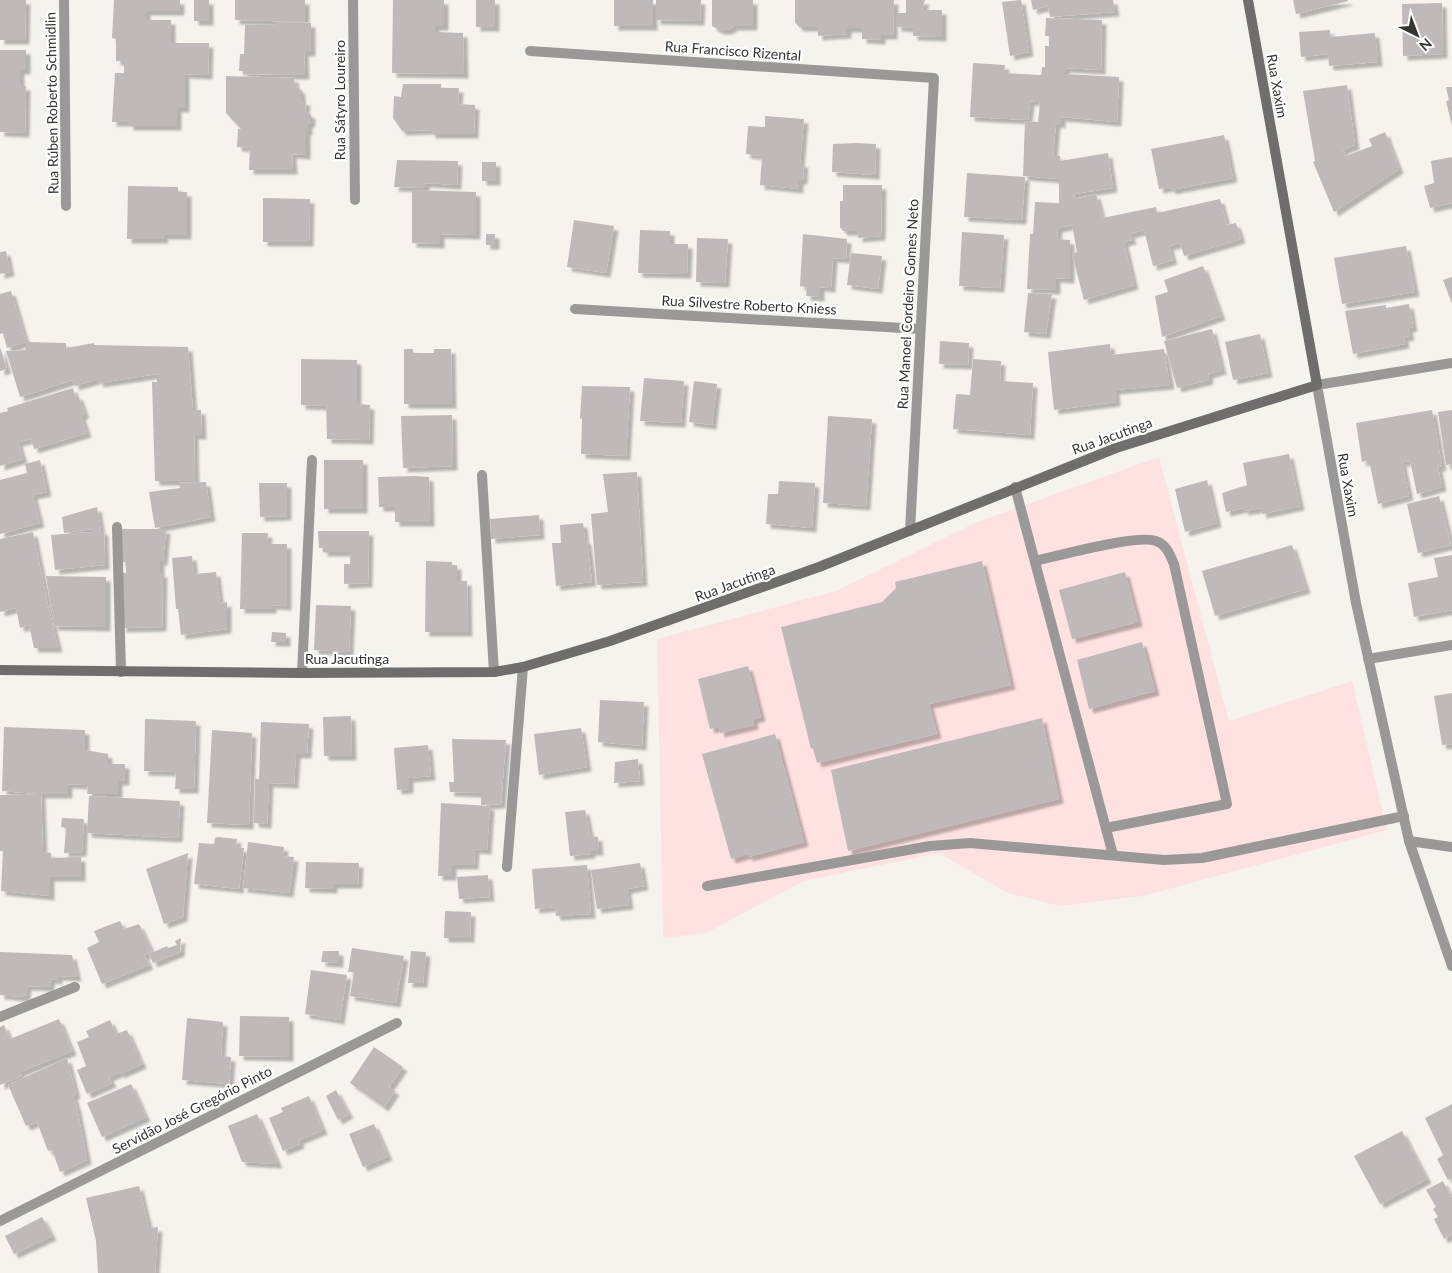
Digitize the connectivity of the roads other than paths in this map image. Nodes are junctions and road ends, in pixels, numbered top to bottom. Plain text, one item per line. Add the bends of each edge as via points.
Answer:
1 (64, 0) edge
2 (353, 0) edge
3 (1248, 0) edge
4 (530, 51) dead end
5 (934, 78) joint
6 (354, 200) dead end
7 (66, 206) dead end
8 (575, 308) dead end
9 (920, 328) junction
10 (1452, 363) edge
11 (1317, 384) junction
12 (312, 460) dead end
13 (482, 474) dead end
14 (1015, 487) junction
15 (117, 526) dead end
16 (910, 531) junction
17 (1035, 561) junction
18 (1452, 645) edge
19 (1368, 659) junction
20 (523, 668) junction
21 (0, 670) edge
22 (121, 672) junction
23 (494, 672) junction
24 (302, 673) junction
25 (1404, 816) junction
26 (1106, 828) junction
27 (1409, 841) junction
28 (1452, 847) edge
29 (1113, 855) junction
30 (507, 867) dead end
31 (707, 886) dead end
32 (1452, 966) edge
33 (75, 987) dead end
34 (0, 1017) edge
35 (397, 1023) dead end
36 (0, 1221) edge

1 - 7 street, Rua Rúben Roberto Schmidlin
2 - 6 street, Rua Sátyro Loureiro
3 - 11 street, Rua Xaxim
4 - 5 street, Rua Francisco Rizental
5 - 9 street, Rua Manoel Cordeiro Gomes Neto
8 - 9 street, Rua Silvestre Roberto Kniess
9 - 16 street, Rua Manoel Cordeiro Gomes Neto
10 - 11 street, Rua Jacutinga
11 - 14 street, Rua Jacutinga via 1116,448
11 - 19 street, Rua Xaxim
12 - 24 street
13 - 23 street
14 - 16 street, Rua Jacutinga
14 - 17 street
15 - 22 street
16 - 20 street, Rua Jacutinga via 688,614
17 - 26 street
17 - 26 street via 1138,539 1156,540 1168,550 1174,564 1227,804
18 - 19 street
19 - 25 street, Rua Xaxim
20 - 23 street, Rua Jacutinga
20 - 30 street
21 - 22 street, Rua Jacutinga
22 - 24 street, Rua Jacutinga
23 - 24 street, Rua Jacutinga
25 - 27 street, Rua Xaxim
25 - 29 street via 1202,858 1164,860
26 - 29 street
27 - 28 street
27 - 32 street, Rua Xaxim
29 - 31 street via 970,843 930,846
33 - 34 street
35 - 36 street, Servidão José Gregório Pinto

